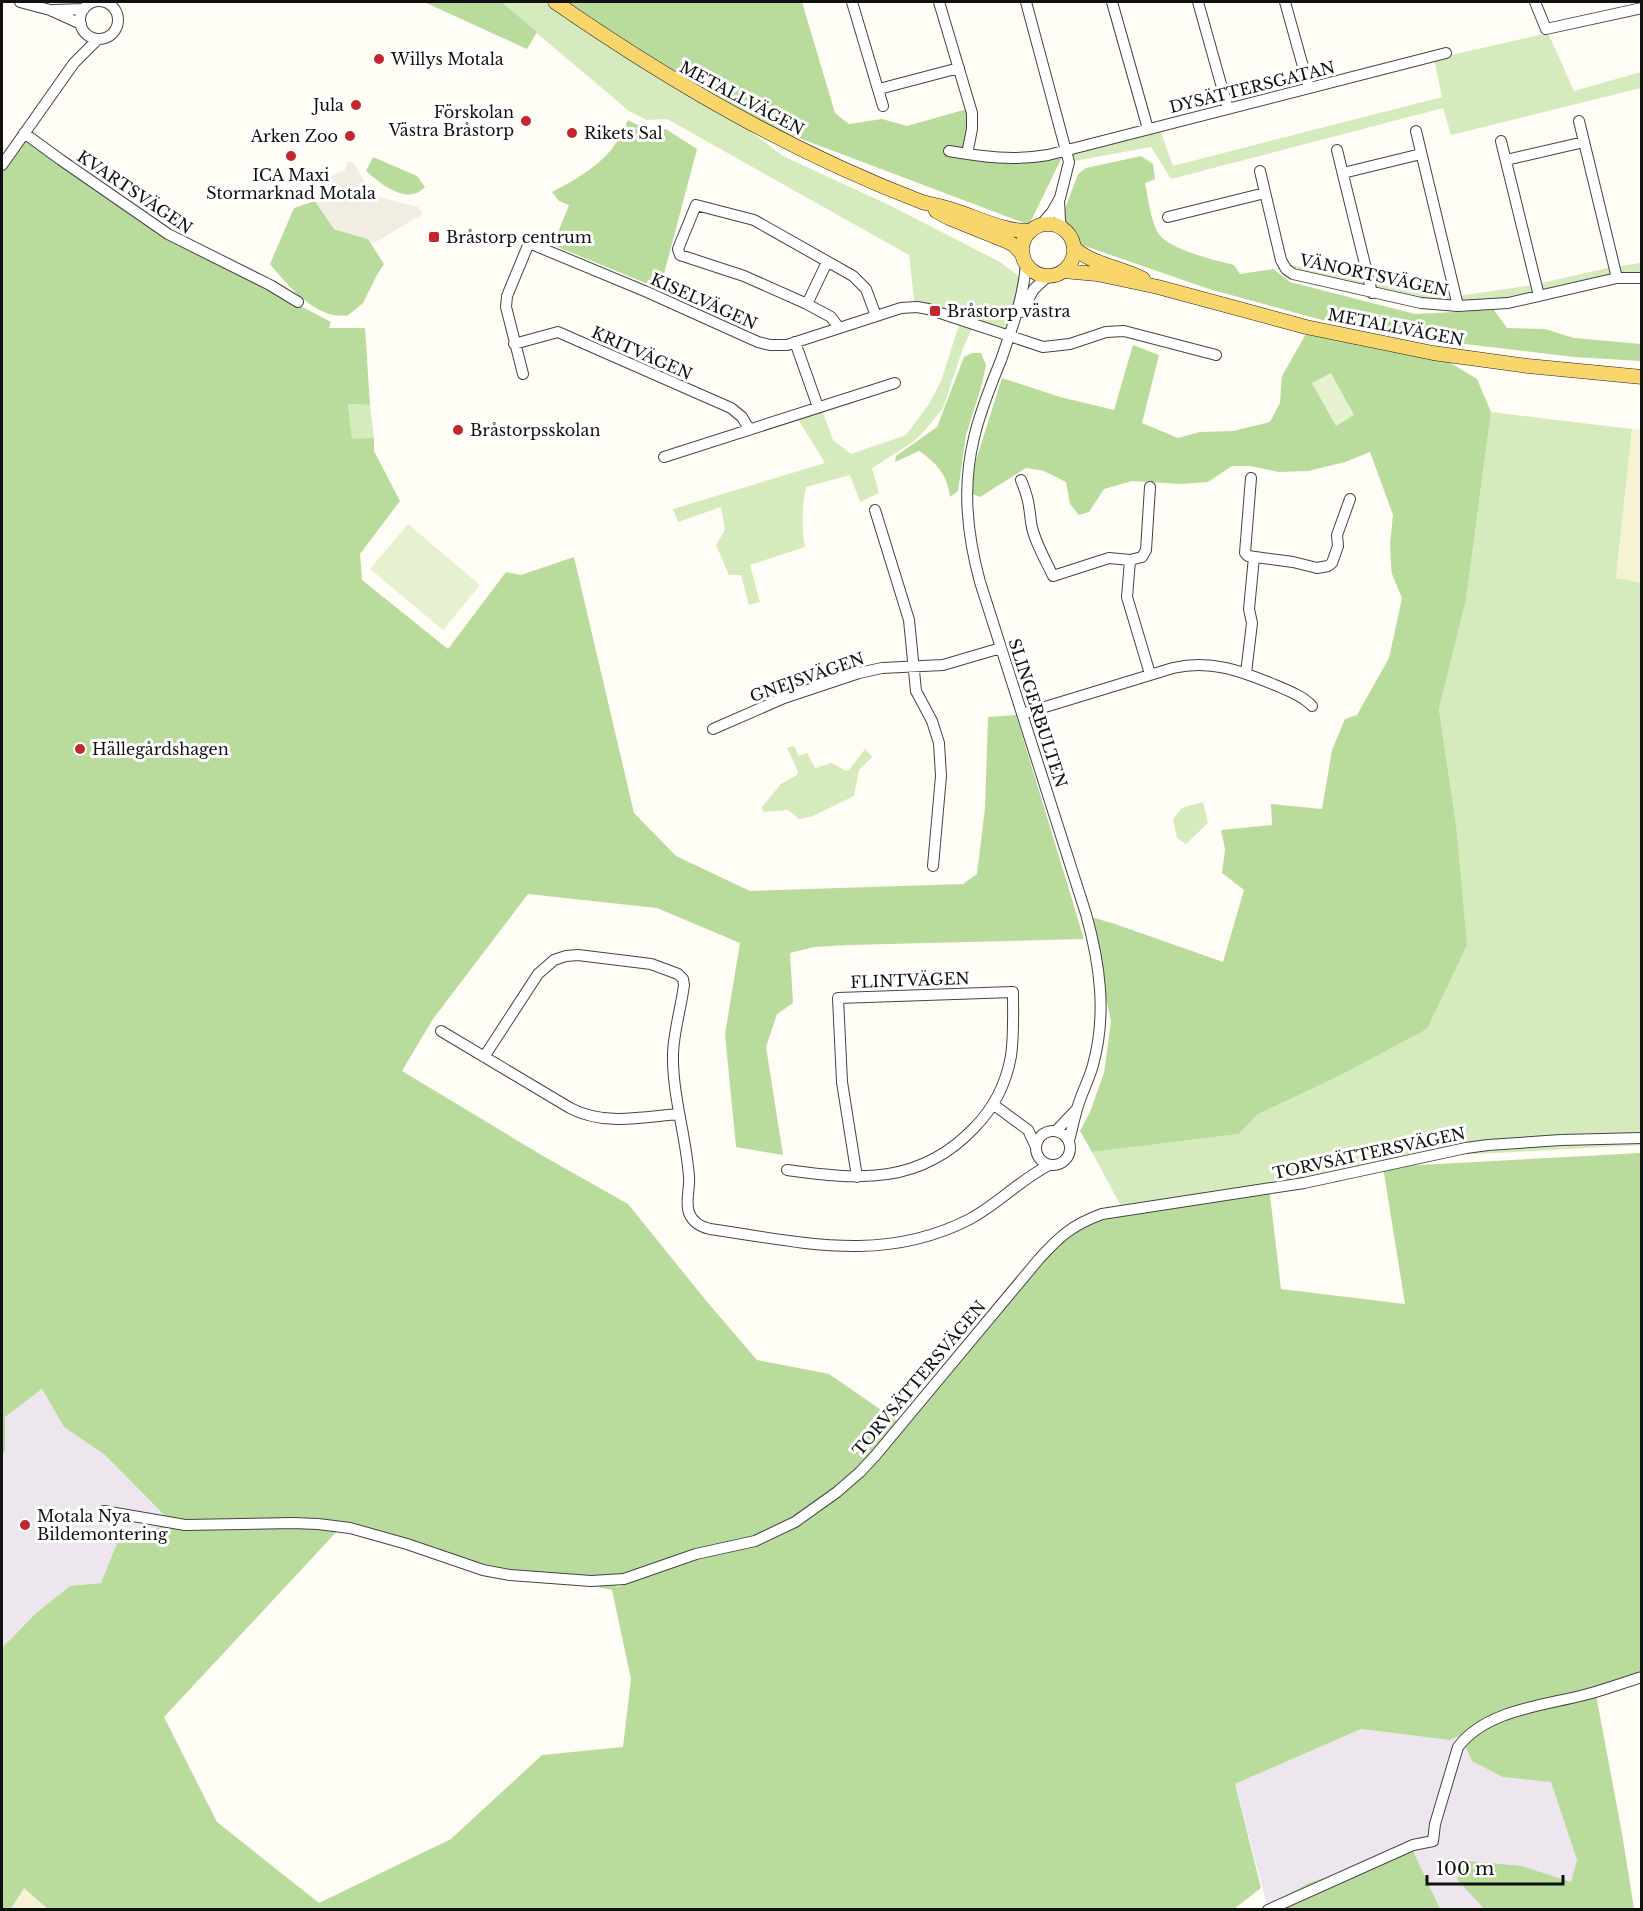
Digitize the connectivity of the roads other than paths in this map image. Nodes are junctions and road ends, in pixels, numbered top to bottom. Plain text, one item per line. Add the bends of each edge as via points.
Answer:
1 (20, 2) edge
2 (103, 2) edge
3 (121, 2) edge
4 (555, 2) edge
5 (852, 2) edge
6 (939, 2) edge
7 (1026, 2) edge
8 (1112, 2) edge
9 (1198, 2) edge
10 (1285, 2) edge
11 (1535, 2) edge
12 (1641, 8) edge
13 (84, 9) junction
14 (50, 10) junction
15 (117, 13) junction
16 (82, 27) junction
17 (98, 39) junction
18 (1446, 53) dead end
19 (74, 63) junction
20 (959, 68) junction
21 (1309, 88) junction
22 (879, 90) junction
23 (884, 106) dead end
24 (1228, 109) junction
25 (1579, 121) dead end
26 (1148, 129) junction
27 (1416, 132) dead end
28 (24, 133) junction
29 (1501, 141) dead end
30 (1584, 142) junction
31 (1066, 150) junction
32 (1337, 150) dead end
33 (949, 151) dead end
34 (968, 154) junction
35 (1421, 154) junction
36 (1506, 160) junction
37 (2, 165) edge
38 (1260, 171) dead end
39 (1343, 173) junction
40 (1265, 193) junction
41 (1060, 198) junction
42 (925, 203) junction
43 (1168, 217) dead end
44 (1036, 228) junction
45 (1062, 229) junction
46 (1074, 248) junction
47 (1024, 259) junction
48 (827, 262) junction
49 (1063, 271) junction
50 (1048, 276) junction
51 (1617, 278) junction
52 (1641, 278) edge
53 (1158, 287) junction
54 (1372, 293) junction
55 (1539, 297) junction
56 (298, 302) dead end
57 (807, 304) junction
58 (1458, 306) junction
59 (876, 316) junction
60 (1013, 326) junction
61 (839, 328) junction
62 (1009, 337) junction
63 (795, 342) junction
64 (514, 344) junction
65 (1216, 356) dead end
66 (523, 374) dead end
67 (1638, 376) edge
68 (895, 383) dead end
69 (818, 407) junction
70 (749, 429) junction
71 (664, 457) dead end
72 (1251, 478) dead end
73 (1021, 480) dead end
74 (1150, 487) dead end
75 (1350, 499) dead end
76 (875, 510) dead end
77 (1254, 557) junction
78 (1130, 560) junction
79 (1001, 648) junction
80 (914, 667) junction
81 (1246, 673) junction
82 (1150, 674) junction
83 (1312, 706) dead end
84 (1022, 714) junction
85 (713, 729) dead end
86 (933, 866) dead end
87 (441, 1031) dead end
88 (484, 1057) junction
89 (994, 1105) junction
90 (1076, 1110) junction
91 (679, 1114) junction
92 (1028, 1130) junction
93 (1051, 1132) junction
94 (1641, 1138) edge
95 (1069, 1140) junction
96 (1037, 1151) junction
97 (1049, 1165) junction
98 (787, 1170) dead end
99 (857, 1177) junction
100 (1027, 1177) junction
101 (104, 1511) dead end
102 (1641, 1677) edge
103 (1269, 1910) edge

1 - 14 street
2 - 13 street via 91,3
2 - 15 street
3 - 15 street
4 - 42 main road, METALLVÄGEN via 709,101 799,147
5 - 22 street
6 - 20 street
7 - 31 street
8 - 26 street
9 - 24 street
10 - 21 street
11 - 12 street via 1546,29
13 - 14 street
13 - 16 street
14 - 16 street
15 - 17 street via 114,32
16 - 17 street via 88,36
16 - 19 street via 82,43
17 - 19 street
18 - 21 street, DYSÄTTERSGATAN
19 - 28 street
20 - 22 street
20 - 34 street via 972,113
21 - 24 street, DYSÄTTERSGATAN
22 - 23 street
24 - 26 street, DYSÄTTERSGATAN
25 - 30 street
26 - 31 street, DYSÄTTERSGATAN
27 - 35 street
28 - 37 street
28 - 56 street, KVARTSVÄGEN via 168,234
29 - 36 street
30 - 36 street
30 - 51 street
31 - 34 street, DYSÄTTERSGATAN via 1016,159
31 - 41 street via 1069,165
32 - 39 street
33 - 34 street, DYSÄTTERSGATAN
35 - 39 street
35 - 58 street
36 - 55 street
38 - 40 street, VÄNORTSVÄGEN
39 - 54 street
40 - 43 street
40 - 54 street, VÄNORTSVÄGEN via 1281,260 1289,272
41 - 44 street
41 - 45 street
42 - 44 main road, METALLVÄGEN via 1006,229
42 - 47 main road, METALLVÄGEN via 949,218 1014,245
44 - 45 main road, METALLVÄGEN via 1052,225
44 - 47 main road via 1025,239
45 - 46 main road, METALLVÄGEN
46 - 49 main road via 1072,261
46 - 53 main road, METALLVÄGEN via 1093,261 1124,270
47 - 50 main road, METALLVÄGEN via 1033,271
47 - 60 street, SLINGERBULTEN via 1024,283
48 - 57 street
48 - 57 street via 754,220 696,205 678,249 680,255 744,276
48 - 59 street via 860,282
49 - 50 main road, METALLVÄGEN
49 - 53 main road, METALLVÄGEN
50 - 60 street, SLINGERBULTEN via 1034,289
51 - 52 street, VÄNORTSVÄGEN
51 - 55 street, VÄNORTSVÄGEN
53 - 67 main road, METALLVÄGEN via 1306,327 1433,353
54 - 58 street, VÄNORTSVÄGEN
55 - 58 street, VÄNORTSVÄGEN
57 - 61 street via 831,317
59 - 61 street, KISELVÄGEN
59 - 62 street, KISELVÄGEN via 917,307
60 - 62 street, SLINGERBULTEN
61 - 63 street, KISELVÄGEN
62 - 65 street, KISELVÄGEN via 1051,347 1124,331
62 - 79 street, SLINGERBULTEN via 974,436 967,483 973,558
63 - 64 street, KISELVÄGEN via 758,342 529,243 506,302
63 - 69 street
64 - 66 street
64 - 70 street, KRITVÄGEN via 558,332 731,408
68 - 69 street
69 - 70 street
70 - 71 street
72 - 77 street via 1245,553
73 - 78 street via 1030,503 1031,522 1053,576 1110,558
74 - 78 street via 1146,550 1142,557
75 - 77 street via 1337,535 1338,546 1328,566 1317,568
76 - 80 street via 909,620
77 - 81 street
78 - 82 street via 1127,597
79 - 80 street, GNEJSVÄGEN via 957,663
79 - 84 street, SLINGERBULTEN
80 - 85 street, GNEJSVÄGEN via 874,669 850,676 784,698
80 - 86 street via 916,691 935,729 941,757
81 - 82 street via 1198,664
81 - 83 street via 1293,693
82 - 84 street
84 - 90 street, SLINGERBULTEN via 1099,967 1101,1016 1097,1050
87 - 88 street
88 - 91 street via 585,1115 617,1120
88 - 91 street via 537,974 554,960 578,956 651,964 678,974 684,982 673,1052
89 - 92 street
89 - 99 street, FLINTVÄGEN via 960,1143 942,1156 898,1173
89 - 99 street, FLINTVÄGEN via 1011,1056 1012,992 838,998 842,1082
90 - 93 street, SLINGERBULTEN
90 - 95 street, SLINGERBULTEN
91 - 100 street via 689,1178 687,1203 690,1215 702,1227 840,1247 900,1243 970,1219
92 - 93 street
92 - 96 street
93 - 95 street
93 - 96 street via 1039,1139
94 - 101 street, TORVSÄTTERSVÄGEN via 1488,1144 1304,1183 1102,1214 1079,1223 1057,1239 887,1442 837,1492 766,1537 696,1554 624,1580 591,1581 483,1570 391,1539 331,1525 185,1525
95 - 97 street via 1067,1159
96 - 97 street
96 - 100 street
97 - 100 street
98 - 99 street, FLINTVÄGEN
102 - 103 street via 1514,1712 1482,1726 1458,1747 1433,1841 1413,1845

